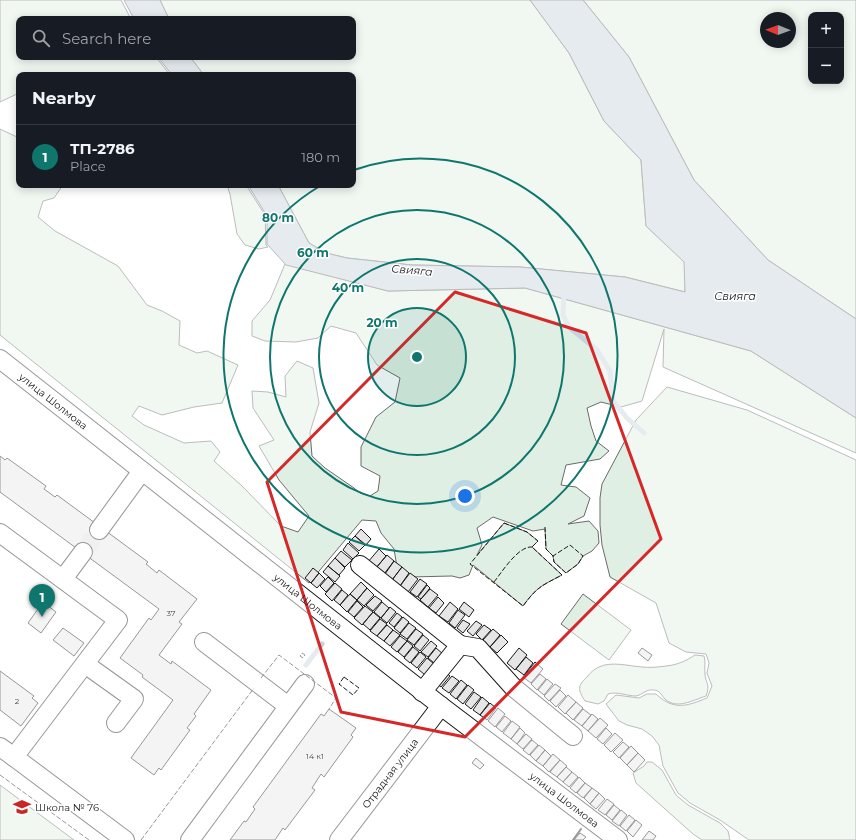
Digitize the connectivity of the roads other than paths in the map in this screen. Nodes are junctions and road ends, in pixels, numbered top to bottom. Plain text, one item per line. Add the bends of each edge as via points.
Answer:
1 (0, 359) edge
2 (142, 472) junction
3 (99, 530) tunnel mouth
4 (0, 534) edge
5 (82, 552) tunnel mouth
6 (360, 565) dead end
7 (63, 579) junction
8 (204, 642) dead end
9 (460, 645) junction
10 (85, 664) junction
11 (305, 684) dead end
12 (422, 692) junction
13 (288, 706) junction
14 (441, 706) junction
15 (116, 723) dead end
16 (573, 736) dead end
17 (7, 752) edge
18 (598, 834) edge
19 (125, 840) edge
20 (190, 840) edge
21 (339, 840) edge
22 (618, 840) edge

1 - 2 street, улица Шолмова
2 - 3 street
2 - 12 street, улица Шолмова
4 - 7 street
5 - 7 street
6 - 9 street
7 - 10 street via 118,620
8 - 13 street
9 - 12 street
9 - 16 street via 478,648 513,687
10 - 15 street via 134,699
10 - 17 street
11 - 13 street
12 - 14 street, улица Шолмова
13 - 20 street
14 - 18 street, улица Шолмова
14 - 21 street, Отрадная улица
17 - 19 street
18 - 22 street, улица Шолмова

